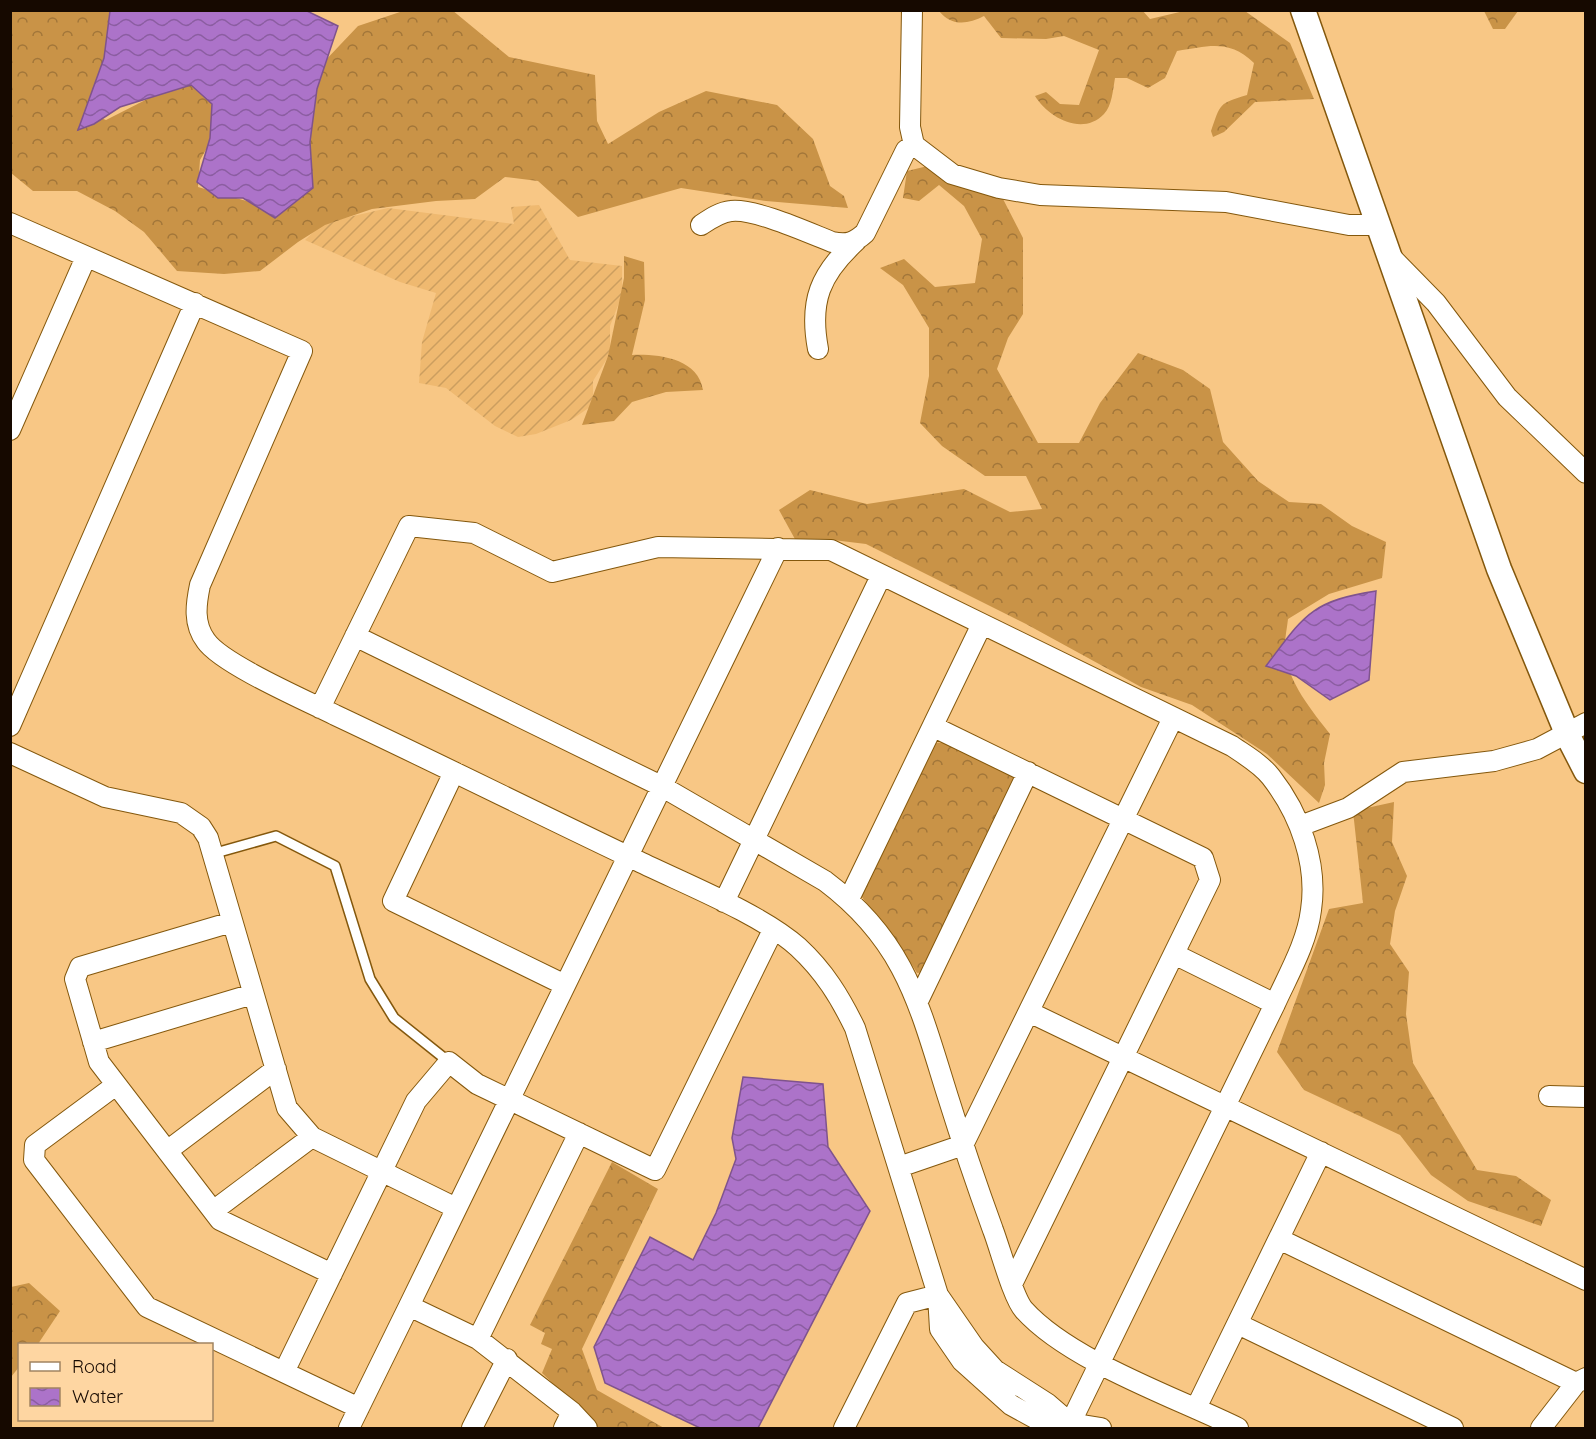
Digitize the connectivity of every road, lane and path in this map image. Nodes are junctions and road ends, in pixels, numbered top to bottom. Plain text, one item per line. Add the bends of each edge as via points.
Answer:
1 (912, 10) edge
2 (1303, 10) edge
3 (914, 145) junction
4 (10, 223) edge
5 (701, 225) dead end
6 (1378, 225) junction
7 (856, 242) junction
8 (1389, 255) junction
9 (86, 257) junction
10 (195, 303) junction
11 (818, 349) dead end
12 (10, 430) edge
13 (1586, 473) edge
14 (778, 548) junction
15 (881, 576) junction
16 (982, 624) junction
17 (355, 636) junction
18 (320, 708) junction
19 (1173, 718) junction
20 (10, 726) edge
21 (934, 727) junction
22 (1576, 728) edge
23 (10, 753) edge
24 (1586, 771) edge
25 (454, 772) junction
26 (1028, 772) junction
27 (662, 786) junction
28 (1122, 818) junction
29 (1300, 826) junction
30 (752, 839) junction
31 (212, 854) junction
32 (629, 857) junction
33 (849, 899) junction
34 (724, 902) junction
35 (232, 922) junction
36 (773, 930) junction
37 (1174, 954) junction
38 (565, 985) junction
39 (254, 994) junction
40 (918, 1001) junction
41 (1275, 1004) junction
42 (1029, 1012) junction
43 (93, 1042) junction
44 (1123, 1057) junction
45 (449, 1062) junction
46 (276, 1070) junction
47 (116, 1084) junction
48 (1549, 1096) dead end
49 (1586, 1097) edge
50 (509, 1099) junction
51 (1225, 1105) junction
52 (579, 1133) junction
53 (312, 1137) junction
54 (963, 1145) junction
55 (167, 1151) junction
56 (1321, 1152) junction
57 (899, 1167) junction
58 (382, 1172) junction
59 (456, 1208) junction
60 (213, 1211) junction
61 (1279, 1239) junction
62 (332, 1274) junction
63 (1586, 1280) edge
64 (1012, 1284) junction
65 (938, 1295) junction
66 (409, 1306) junction
67 (1238, 1324) junction
68 (478, 1339) junction
69 (507, 1359) junction
70 (1101, 1364) junction
71 (284, 1372) junction
72 (1581, 1380) edge
73 (358, 1408) junction
74 (1197, 1408) junction
75 (568, 1420) edge
76 (1071, 1427) edge
77 (349, 1428) edge
78 (472, 1428) edge
79 (587, 1428) edge
80 (844, 1428) edge
81 (1101, 1428) edge
82 (1238, 1428) edge
83 (1453, 1428) edge
84 (1541, 1428) edge

1 - 3 street via 910,127
2 - 6 street
3 - 6 street via 952,174 999,188 1040,195 1226,202 1348,225
3 - 7 street via 906,150 865,233
4 - 9 street
5 - 7 street via 731,211 747,212 838,243
6 - 8 street
7 - 11 street via 840,256 816,294
8 - 13 street via 1436,303 1507,397
8 - 22 street via 1499,569
9 - 10 street
9 - 12 street
10 - 18 street via 302,351 200,585 198,625 205,641 220,656
10 - 20 street
14 - 15 street via 831,550
14 - 17 street via 658,547 552,572 474,533 409,526
14 - 27 street
15 - 16 street
15 - 30 street
16 - 19 street
16 - 21 street
17 - 18 street
17 - 27 street
18 - 25 street
19 - 28 street
19 - 29 street via 1232,746 1255,762 1270,776
21 - 26 street
21 - 33 street
22 - 24 street
22 - 29 street via 1537,749 1494,761 1403,772 1348,808
23 - 31 street via 105,797 191,818 201,826
25 - 32 street
25 - 38 street via 393,901
26 - 28 street
26 - 40 street
27 - 30 street
27 - 32 street
28 - 37 street via 1203,858 1210,880
28 - 42 street
29 - 41 street via 1313,885 1312,910
30 - 33 street
30 - 34 street
31 - 35 street
31 - 45 lane via 276,836 335,866 370,979 394,1018
32 - 34 street
32 - 38 street
33 - 40 street via 886,939
34 - 36 street
35 - 39 street
35 - 43 street via 80,967 75,979
36 - 52 street via 655,1170
36 - 57 street via 797,946 840,996 855,1028
37 - 41 street
37 - 44 street
38 - 50 street
39 - 43 street
39 - 46 street
40 - 54 street
41 - 51 street
42 - 44 street
42 - 54 street
43 - 47 street via 99,1062
44 - 51 street
44 - 64 street
45 - 50 street via 477,1084
45 - 58 street via 416,1101
46 - 53 street via 287,1108
46 - 55 street
47 - 55 street
47 - 71 street via 35,1145 34,1160 147,1307
48 - 49 street
50 - 52 street
50 - 59 street
51 - 56 street
51 - 70 street
52 - 68 street
53 - 58 street
53 - 60 street
54 - 57 street
54 - 64 street
55 - 60 street
56 - 61 street
56 - 63 street
57 - 65 street
58 - 59 street
58 - 62 street
59 - 66 street
60 - 62 street via 220,1220
61 - 67 street
61 - 72 street
62 - 71 street
64 - 70 street via 1022,1308 1046,1331
65 - 76 street via 940,1329 962,1361 1011,1405 1042,1422
65 - 80 street via 907,1304
66 - 68 street
66 - 73 street
67 - 74 street
67 - 83 street
68 - 69 street
69 - 75 street
69 - 78 street
70 - 74 street
70 - 76 street
71 - 73 street
72 - 84 street
73 - 77 street
74 - 82 street
75 - 79 street
76 - 81 street

